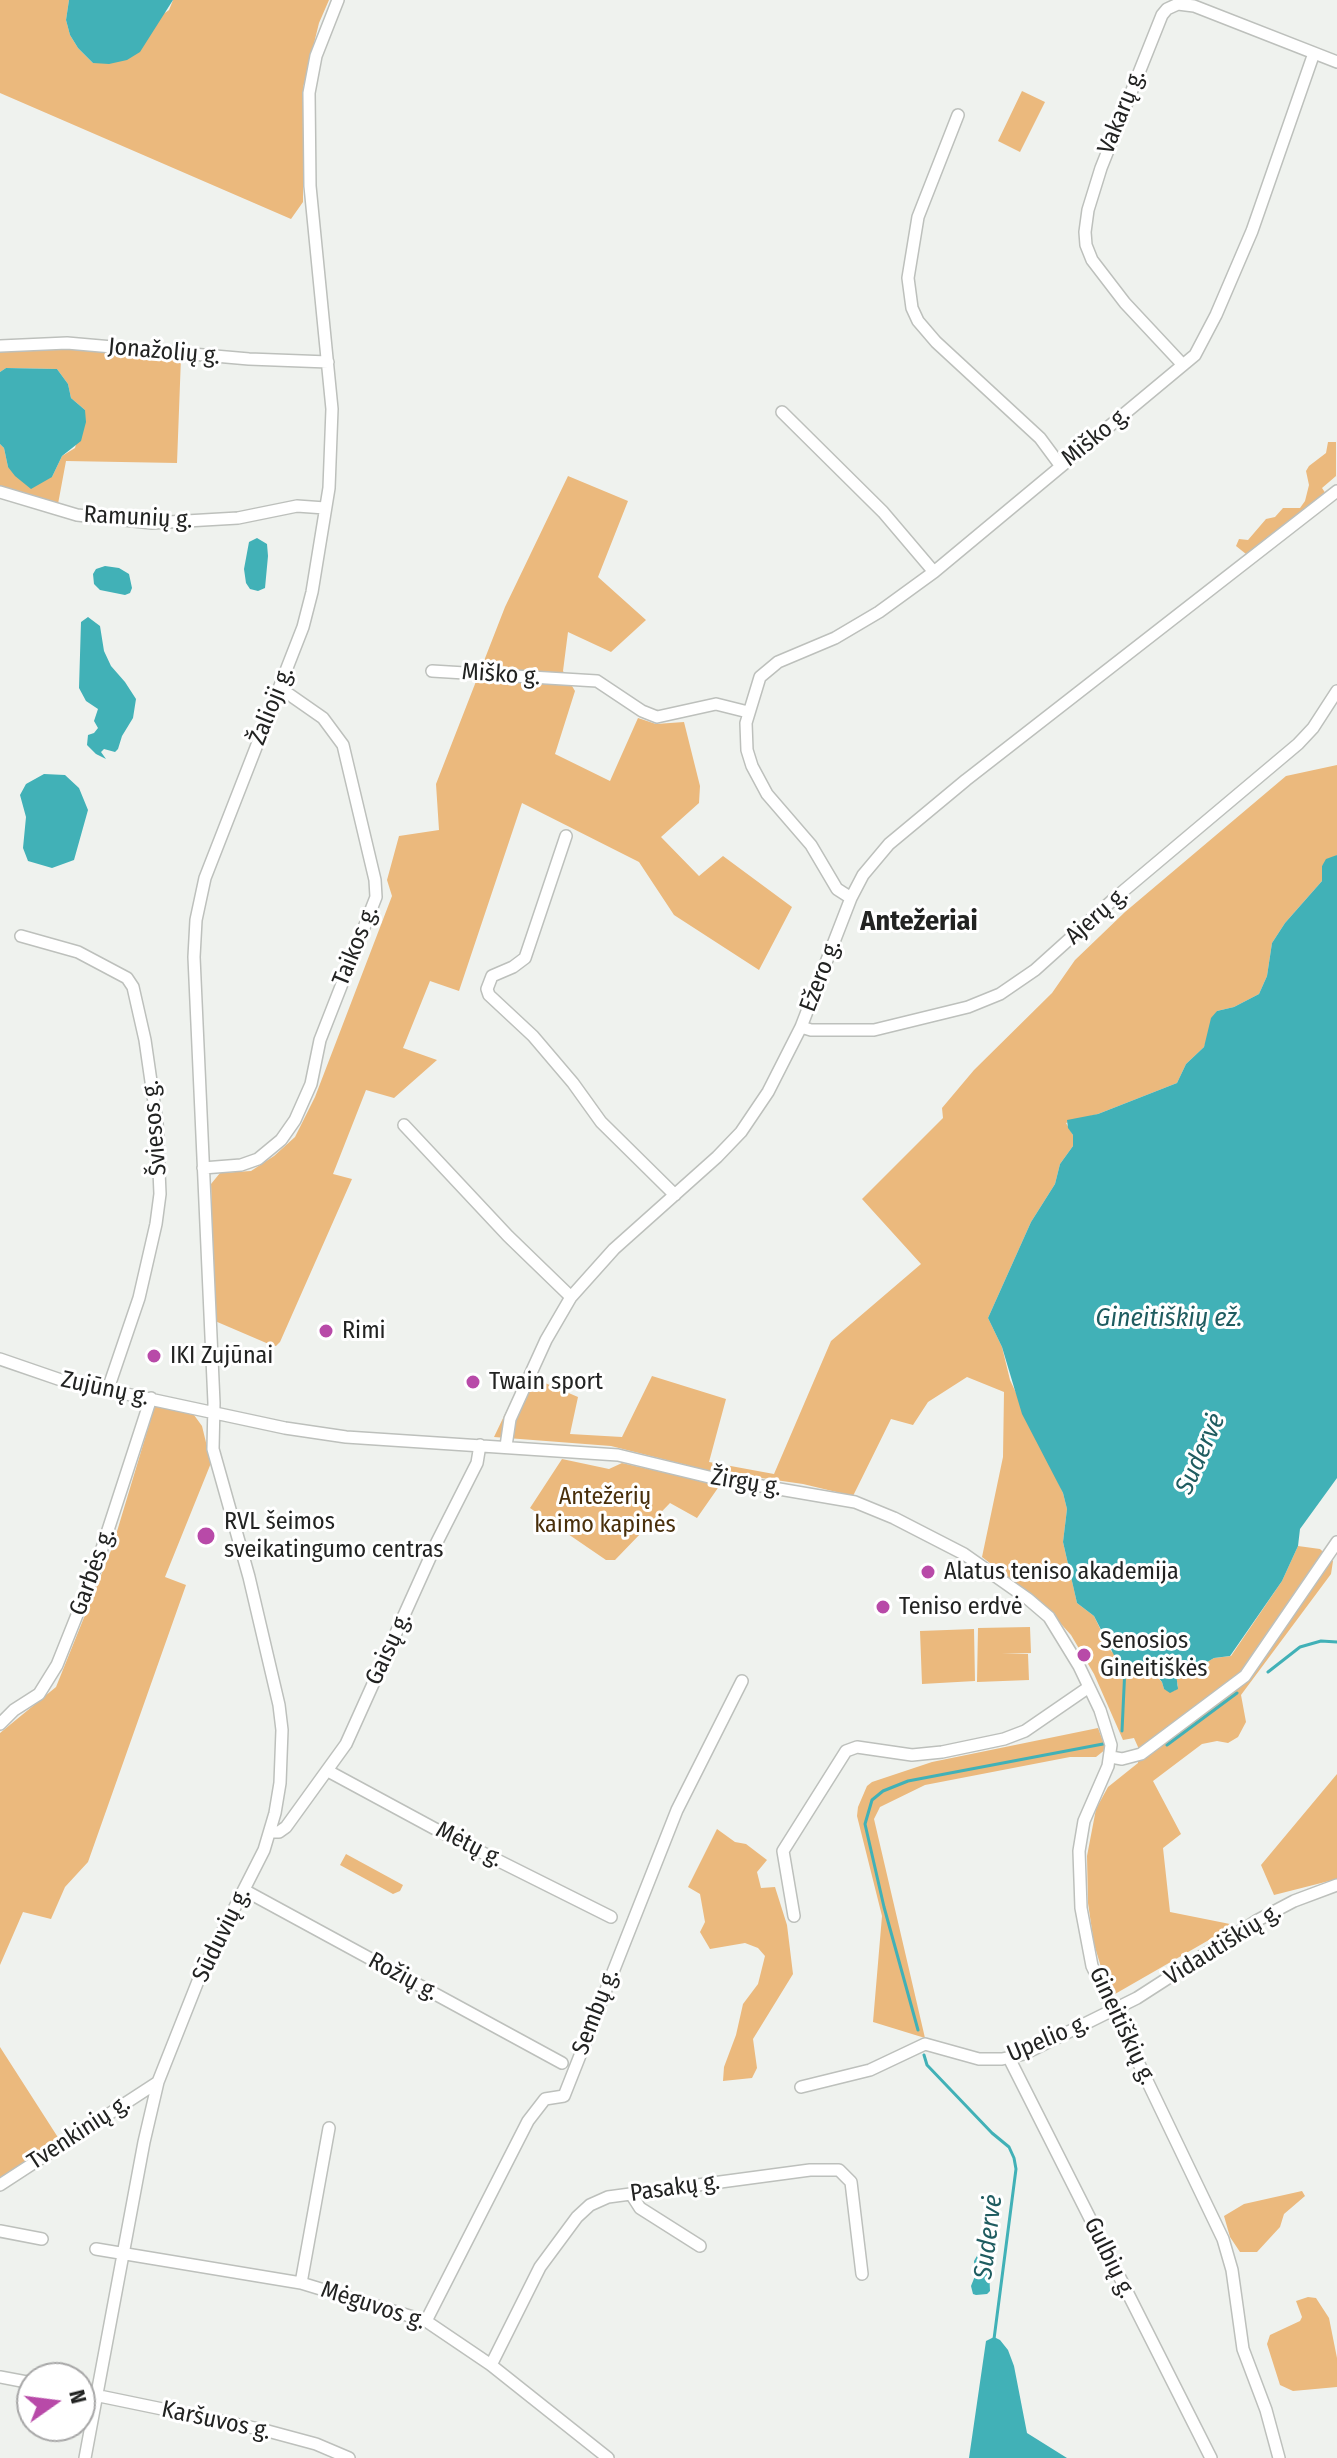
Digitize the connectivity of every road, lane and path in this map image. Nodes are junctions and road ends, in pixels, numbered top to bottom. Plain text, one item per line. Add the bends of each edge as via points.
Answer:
1 (338, 0) edge
2 (1314, 53) junction
3 (1337, 62) edge
4 (958, 115) dead end
5 (0, 346) edge
6 (328, 362) junction
7 (1183, 365) junction
8 (782, 412) dead end
9 (1060, 465) junction
10 (1337, 491) edge
11 (0, 492) edge
12 (325, 508) junction
13 (934, 572) junction
14 (432, 671) dead end
15 (280, 688) junction
16 (1337, 691) edge
17 (748, 712) junction
18 (566, 836) dead end
19 (851, 898) junction
20 (21, 936) dead end
21 (801, 1027) junction
22 (404, 1125) dead end
23 (203, 1168) junction
24 (675, 1195) junction
25 (571, 1297) junction
26 (0, 1359) edge
27 (108, 1389) junction
28 (151, 1398) junction
29 (212, 1412) junction
30 (480, 1445) junction
31 (506, 1446) junction
32 (1337, 1542) edge
33 (742, 1681) dead end
34 (1089, 1687) junction
35 (0, 1724) edge
36 (1111, 1757) junction
37 (328, 1771) junction
38 (270, 1832) junction
39 (1337, 1885) edge
40 (244, 1890) junction
41 (794, 1916) dead end
42 (611, 1917) dead end
43 (1112, 2011) junction
44 (1009, 2058) junction
45 (562, 2063) dead end
46 (158, 2082) junction
47 (801, 2087) dead end
48 (329, 2128) dead end
49 (0, 2185) edge
50 (631, 2194) junction
51 (0, 2231) edge
52 (42, 2239) dead end
53 (700, 2246) dead end
54 (96, 2249) dead end
55 (125, 2253) junction
56 (862, 2274) dead end
57 (301, 2283) junction
58 (426, 2321) junction
59 (491, 2365) junction
60 (97, 2395) junction
61 (85, 2458) edge
62 (349, 2458) edge
63 (608, 2458) edge
64 (1211, 2458) edge
65 (1279, 2458) edge

1 - 6 street, Žalioji g. via 316,56 309,93 310,186
2 - 3 street, Vakarų g.
2 - 7 street, Miško g. via 1252,231 1202,345
2 - 7 street, Vakarų g. via 1205,10 1178,4 1162,15 1101,168 1088,210 1086,245 1125,303
4 - 9 street via 918,217 908,278 912,308 936,342 1040,438
5 - 6 street, Jonažolių g. via 67,343
6 - 12 street, Žalioji g. via 333,446
7 - 9 street, Miško g.
8 - 13 street via 883,512
9 - 13 street, Miško g.
10 - 19 street, Ežero g. via 913,822 863,875
11 - 12 street, Ramunių g. via 77,515 152,523 238,518 297,506
12 - 15 street, Žalioji g. via 312,592
13 - 17 street, Miško g. via 835,638 767,669
14 - 17 street, Miško g. via 597,681 657,717 716,704
15 - 23 street, Žalioji g. via 228,815 198,908 194,957
15 - 23 street, Taikos g. via 323,718 343,745 376,897 295,1120 258,1159
16 - 21 street, Ajerų g. via 1298,744 1035,970 1000,994 874,1030
17 - 19 street, Miško g. via 747,750 758,781 811,845 837,889
18 - 24 street via 525,958 492,976 487,989 533,1036 601,1122
19 - 21 street, Ežero g.
20 - 27 street, Šviesos g. via 78,952 127,978 145,1040 160,1194 139,1298
21 - 24 street, Ežero g. via 749,1122
22 - 25 street
23 - 29 street, Žalioji g.
24 - 25 street, Ežero g. via 614,1249
25 - 31 street, Ežero g. via 510,1419
26 - 27 street, Zujūnų g. via 45,1376
27 - 28 street, Zujūnų g.
28 - 29 street, Zujūnų g.
28 - 35 street, Garbės g. via 95,1570 57,1665 39,1694
29 - 30 street, Žirgų g. via 346,1437
29 - 38 street, Sūduvių g. via 213,1449 279,1705 282,1758
30 - 31 street, Žirgų g.
30 - 37 street, Gaisų g. via 477,1463 346,1744
31 - 34 street, Žirgų g. via 618,1455 865,1505 964,1554 1028,1599 1055,1627
32 - 36 street via 1245,1676 1141,1754
33 - 58 street, Sembų g. via 677,1810 564,2096 545,2099 528,2121
34 - 36 street, Žirgų g. via 1107,1729
34 - 41 street via 1025,1731 1004,1739 912,1755 857,1747 846,1751 783,1851
36 - 43 street, Gineitiškių g. via 1084,1821 1079,1872 1087,1948
37 - 38 street, Gaisų g. via 286,1827
37 - 42 street, Mėtų g.
38 - 40 street, Sūduvių g.
39 - 43 street, Vidautiškių g. via 1258,1920
40 - 45 street, Rožių g.
40 - 46 street, Sūduvių g. via 200,1976
43 - 44 street, Upelio g.
43 - 65 street, Gineitiškių g. via 1223,2239 1243,2349
44 - 47 street, Upelio g. via 979,2059 925,2044 870,2070
44 - 64 street, Gulbių g.
46 - 49 street, Tvenkinių g.
46 - 55 street, Sūduvių g.
48 - 57 street
50 - 53 street via 640,2208
50 - 56 street, Pasakų g. via 839,2170 851,2182
50 - 59 street, Pasakų g. via 600,2199 577,2217 540,2267
51 - 52 street
54 - 55 street, Mėguvos g.
55 - 57 street, Mėguvos g.
55 - 60 street, Sūduvių g.
57 - 58 street, Mėguvos g.
58 - 59 street, Mėguvos g.
59 - 63 street, Mėguvos g.
60 - 61 street, Sūduvių g.
60 - 62 street, Karšuvos g. via 277,2434

